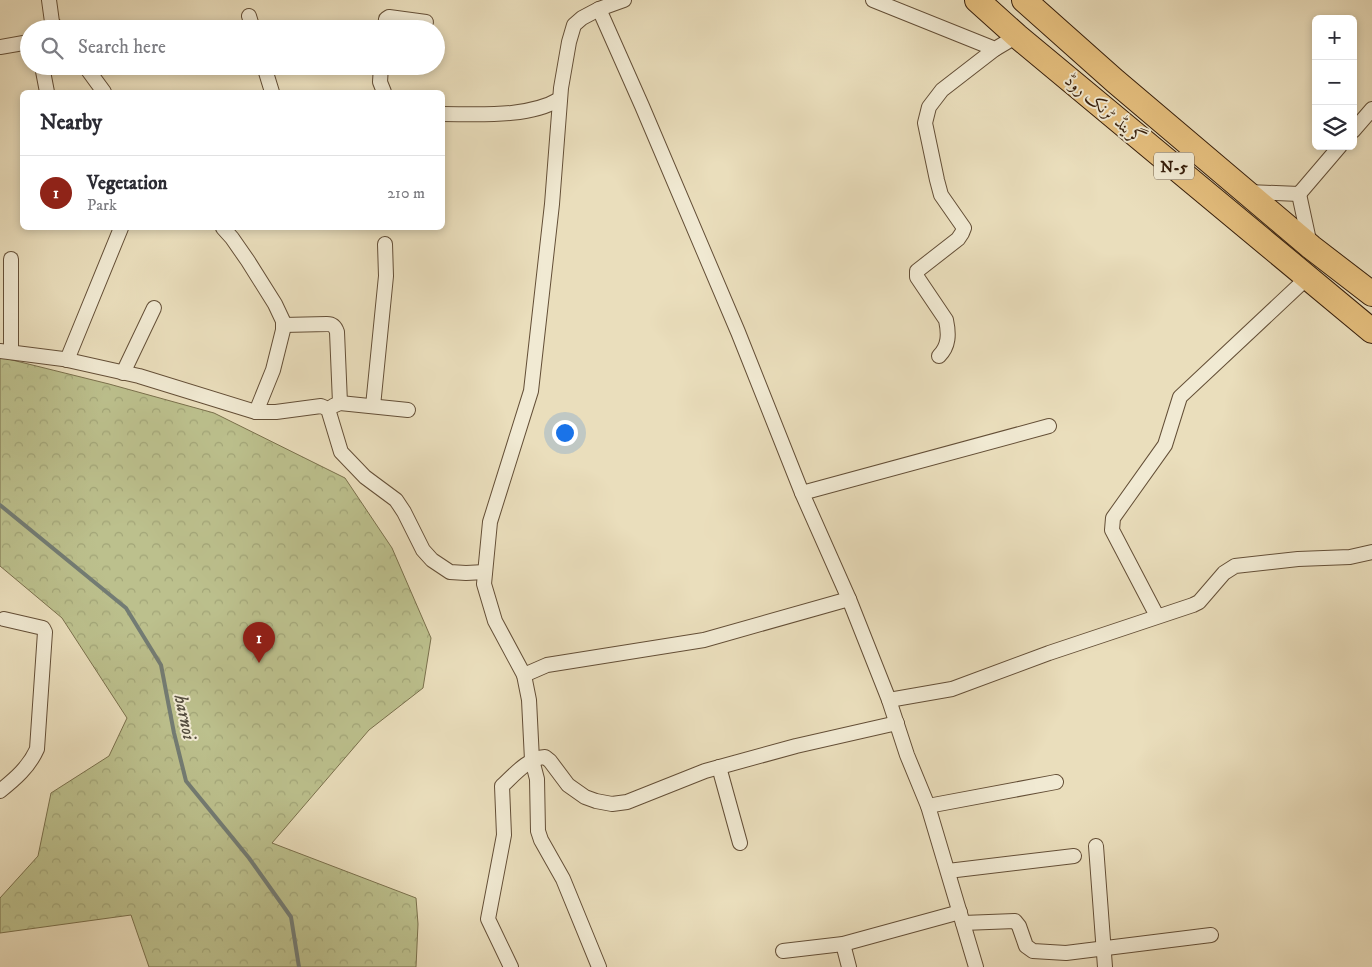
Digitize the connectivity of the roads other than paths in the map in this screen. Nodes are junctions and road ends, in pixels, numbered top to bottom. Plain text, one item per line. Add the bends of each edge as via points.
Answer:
1 (49, 0) edge
2 (624, 0) edge
3 (873, 0) edge
4 (978, 0) edge
5 (1030, 2) edge
6 (599, 9) junction
7 (52, 20) edge
8 (386, 20) edge
9 (411, 20) edge
10 (1017, 36) junction
11 (20, 44) edge
12 (0, 47) edge
13 (995, 49) junction
14 (44, 75) edge
15 (92, 75) edge
16 (267, 75) edge
17 (380, 75) edge
18 (47, 90) edge
19 (103, 90) edge
20 (271, 90) edge
21 (383, 90) edge
22 (560, 99) junction
23 (1372, 109) edge
24 (445, 114) edge
25 (1357, 126) edge
26 (1337, 150) edge
27 (1246, 192) junction
28 (1299, 194) junction
29 (120, 230) edge
30 (225, 230) edge
31 (384, 244) dead end
32 (1311, 248) junction
33 (11, 259) dead end
34 (1308, 277) junction
35 (1372, 294) edge
36 (154, 308) dead end
37 (283, 325) junction
38 (1372, 331) edge
39 (5, 352) edge
40 (939, 356) dead end
41 (67, 360) junction
42 (123, 373) junction
43 (334, 406) junction
44 (373, 406) junction
45 (408, 410) dead end
46 (256, 412) junction
47 (1048, 426) dead end
48 (802, 493) junction
49 (1372, 552) edge
50 (485, 572) junction
51 (849, 599) junction
52 (1157, 616) junction
53 (4, 619) dead end
54 (524, 675) junction
55 (889, 700) junction
56 (897, 723) junction
57 (532, 760) junction
58 (719, 767) junction
59 (1056, 782) dead end
60 (0, 791) edge
61 (928, 806) junction
62 (740, 843) dead end
63 (1096, 846) dead end
64 (1074, 856) dead end
65 (948, 870) junction
66 (962, 917) junction
67 (1211, 935) dead end
68 (843, 944) junction
69 (1103, 948) junction
70 (783, 951) dead end
71 (511, 967) edge
72 (599, 967) edge
73 (850, 967) edge
74 (976, 967) edge
75 (1105, 967) edge

1 - 7 street
2 - 6 street
3 - 13 street
4 - 10 highway, گرینڈ ٹرنک روڈ / N-5
5 - 27 highway, گرینڈ ٹرنک روڈ / N-5
6 - 22 street via 574,26
6 - 48 street via 738,332
8 - 9 street via 389,17
10 - 13 street
10 - 34 highway, گرینڈ ٹرنک روڈ / N-5
11 - 12 street
13 - 40 street via 942,90 929,107 925,123 941,195 964,228 958,239 917,271 917,277 948,327 947,344
14 - 18 street
15 - 19 street
16 - 20 street
17 - 21 street
22 - 24 street via 541,107 505,114
22 - 50 street via 531,390 490,522
23 - 25 street
26 - 28 street
27 - 28 street
27 - 32 highway, گرینڈ ٹرنک روڈ / N-5
28 - 32 street
29 - 41 street
30 - 37 street via 275,304
31 - 44 street via 386,276
32 - 35 highway, گرینڈ ٹرنک روڈ / N-5
33 - 39 street
34 - 38 highway, گرینڈ ٹرنک روڈ / N-5
34 - 52 street via 1180,397 1165,445 1113,518 1112,530
36 - 42 street
37 - 43 street via 331,324 335,328
37 - 46 street via 273,370
39 - 41 street
41 - 42 street
42 - 46 street
43 - 44 street
43 - 46 street
43 - 50 street via 341,452 396,500 423,550 432,560 450,572
44 - 45 street
47 - 48 street
48 - 51 street
49 - 52 street via 1350,557 1235,566 1224,573 1199,602
50 - 54 street via 484,584 495,621
51 - 54 street via 704,640 547,665
51 - 55 street
52 - 55 street via 952,690
53 - 60 street via 43,628 45,632 37,749 18,776
54 - 57 street via 529,700
55 - 56 street
56 - 58 street
56 - 61 street
57 - 58 street via 545,757 568,785 596,802 612,804 627,802
57 - 71 street via 502,786 504,835 488,919
57 - 72 street via 537,778 540,840 566,887
58 - 62 street
59 - 61 street
61 - 65 street
63 - 69 street
64 - 65 street
65 - 66 street
66 - 68 street
66 - 69 street via 1015,921 1026,946 1033,951 1066,953
66 - 74 street
67 - 69 street
68 - 70 street
68 - 73 street
69 - 75 street

